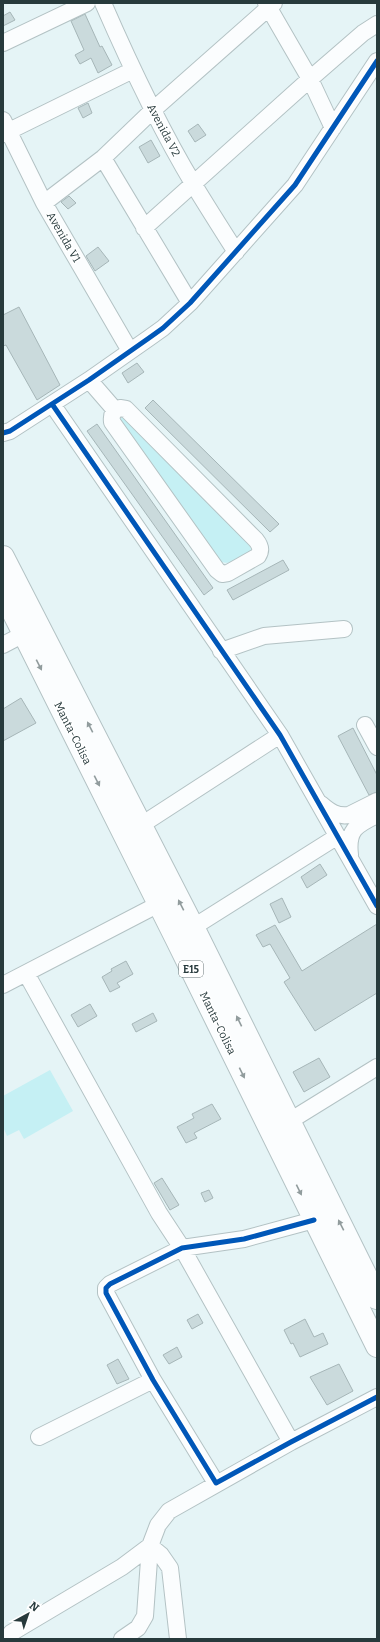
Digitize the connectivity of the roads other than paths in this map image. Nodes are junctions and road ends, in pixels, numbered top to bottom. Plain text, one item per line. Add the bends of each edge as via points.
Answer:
1 (87, 3) edge
2 (103, 3) edge
3 (269, 5) edge
4 (377, 24) edge
5 (3, 43) edge
6 (377, 61) edge
7 (132, 70) junction
8 (310, 80) junction
9 (153, 110) junction
10 (333, 128) junction
11 (5, 129) edge
12 (103, 158) junction
13 (194, 185) junction
14 (44, 203) junction
15 (144, 228) junction
16 (236, 252) junction
17 (190, 303) junction
18 (130, 351) junction
19 (89, 380) junction
20 (52, 404) junction
21 (115, 410) junction
22 (3, 433) edge
23 (3, 557) edge
24 (6, 603) edge
25 (344, 629) dead end
26 (24, 634) junction
27 (3, 645) edge
28 (221, 651) junction
29 (365, 725) dead end
30 (280, 735) junction
31 (377, 747) edge
32 (377, 801) edge
33 (320, 803) junction
34 (368, 815) edge
35 (133, 830) junction
36 (338, 836) junction
37 (350, 857) junction
38 (159, 904) junction
39 (377, 906) edge
40 (184, 933) junction
41 (26, 973) junction
42 (3, 985) edge
43 (377, 1067) edge
44 (288, 1122) junction
45 (314, 1220) junction
46 (182, 1248) junction
47 (355, 1255) junction
48 (336, 1264) junction
49 (377, 1298) edge
50 (377, 1346) edge
51 (153, 1380) junction
52 (377, 1397) edge
53 (39, 1437) dead end
54 (291, 1442) junction
55 (216, 1483) junction
56 (150, 1546) junction
57 (6, 1639) edge
58 (122, 1639) edge
59 (178, 1639) edge

1 - 5 street
2 - 7 street, Avenida V2
3 - 8 street
3 - 9 street
4 - 8 street via 363,33
6 - 10 street
7 - 9 street, Avenida V2
7 - 11 street
8 - 10 street
8 - 13 street
9 - 12 street
9 - 13 street, Avenida V2
10 - 16 street via 295,185
11 - 14 street, Avenida V1
12 - 14 street
12 - 15 street
13 - 15 street
13 - 16 street, Avenida V2
14 - 18 street, Avenida V1
15 - 17 street
16 - 17 street
17 - 18 street via 163,328
18 - 19 street
19 - 20 street
19 - 21 street
20 - 22 street
20 - 28 street
21 - 21 street via 111,415 112,422 217,570 222,574 228,573 258,556 260,546 256,540 126,409
35 -> 23 highway, Manta-Colisa / E15
24 - 26 highway, Manta-Colisa / E15
25 - 28 street via 264,636
26 - 27 street
26 -> 35 highway, Manta-Colisa / E15
28 - 30 street
29 - 31 street
30 - 33 street
30 - 35 street
32 - 34 street
33 - 34 street via 334,814
33 - 36 street
34 - 37 street via 350,837
35 - 38 highway, Manta-Colisa / E15
40 -> 35 highway, Manta-Colisa / E15
36 - 37 street
36 - 40 street
37 - 39 street
38 - 40 highway, Manta-Colisa / E15
38 - 41 street
44 -> 40 highway, Manta-Colisa / E15
40 -> 45 highway, Manta-Colisa / E15
41 - 42 street
41 - 46 street via 159,1213
43 - 44 street
47 -> 44 highway, Manta-Colisa / E15
45 - 46 street via 244,1239
45 - 48 highway, Manta-Colisa / E15
46 - 51 street via 106,1288 106,1293
46 - 54 street
47 - 48 highway
47 - 49 highway, Manta-Colisa / E15
48 - 50 highway, Manta-Colisa / E15
51 - 53 street
51 - 55 street
52 - 54 street
54 - 55 street
55 - 56 street via 169,1510 158,1525
56 - 57 street via 122,1567 11,1633
56 - 58 street via 145,1616 138,1628
56 - 59 street via 170,1568

